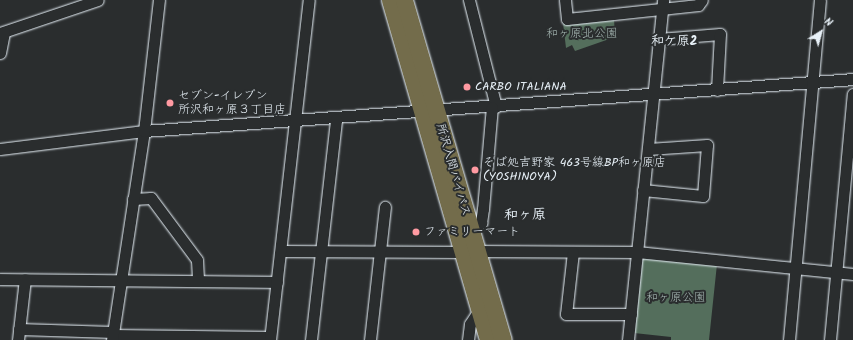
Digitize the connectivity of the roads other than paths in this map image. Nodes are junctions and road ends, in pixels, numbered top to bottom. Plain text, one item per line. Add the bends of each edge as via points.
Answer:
1 (98, 0) edge
2 (159, 0) edge
3 (309, 0) edge
4 (390, 0) edge
5 (404, 0) edge
6 (468, 0) edge
7 (565, 0) edge
8 (702, 0) edge
9 (820, 0) edge
10 (663, 4) edge
11 (2, 32) edge
12 (659, 39) junction
13 (0, 53) edge
14 (853, 79) edge
15 (812, 82) junction
16 (717, 90) junction
17 (853, 94) edge
18 (653, 95) junction
19 (494, 107) junction
20 (429, 111) junction
21 (336, 119) junction
22 (295, 122) junction
23 (144, 131) junction
24 (0, 149) edge
25 (648, 149) junction
26 (643, 190) junction
27 (133, 199) junction
28 (385, 207) dead end
29 (470, 229) junction
30 (281, 251) junction
31 (322, 251) junction
32 (380, 251) junction
33 (470, 251) junction
34 (573, 252) junction
35 (637, 252) junction
36 (796, 268) junction
37 (837, 272) junction
38 (853, 274) edge
39 (0, 279) edge
40 (25, 279) junction
41 (120, 279) junction
42 (198, 280) junction
43 (277, 282) junction
44 (479, 310) junction
45 (631, 314) junction
46 (19, 334) edge
47 (113, 336) edge
48 (270, 338) edge
49 (311, 340) edge
50 (370, 340) edge
51 (468, 340) edge
52 (488, 340) edge
53 (503, 340) edge
54 (628, 340) edge
55 (789, 340) edge
56 (830, 340) edge

1 - 11 street
2 - 23 street
3 - 22 street
4 - 20 highway, 所沢入間バイパス
5 - 20 highway, 所沢入間バイパス
6 - 19 street
7 - 10 street via 567,19
8 - 10 street via 698,5
9 - 15 street
10 - 12 street
11 - 13 street
12 - 16 street via 720,34
12 - 18 street
14 - 15 street
15 - 16 street
15 - 36 street
16 - 18 street
17 - 37 street
18 - 19 street
18 - 25 street
19 - 20 street
19 - 29 street via 483,209 480,223
20 - 21 street
20 - 29 highway, 所沢入間バイパス
20 - 33 highway, 所沢入間バイパス
21 - 22 street
21 - 31 street
22 - 23 street
22 - 30 street
23 - 24 street
23 - 27 street
25 - 26 street
25 - 26 street via 707,145 703,196
26 - 35 street
27 - 41 street
27 - 42 street via 151,198 197,260
28 - 32 street
29 - 33 highway, 所沢入間バイパス
30 - 31 street
30 - 43 street
31 - 32 street
31 - 49 street
32 - 33 street
32 - 50 street
33 - 34 street
33 - 44 highway, 所沢入間バイパス
33 - 53 highway, 所沢入間バイパス
34 - 35 street
34 - 45 street via 566,314
35 - 36 street
35 - 45 street
36 - 37 street
36 - 55 street
37 - 38 street
37 - 56 street
39 - 40 street
40 - 41 street
40 - 46 street
41 - 42 street
41 - 47 street
42 - 43 street
43 - 48 street
44 - 51 street via 470,324
44 - 52 highway, 所沢入間バイパス
45 - 54 street
46 - 47 street
47 - 48 street

